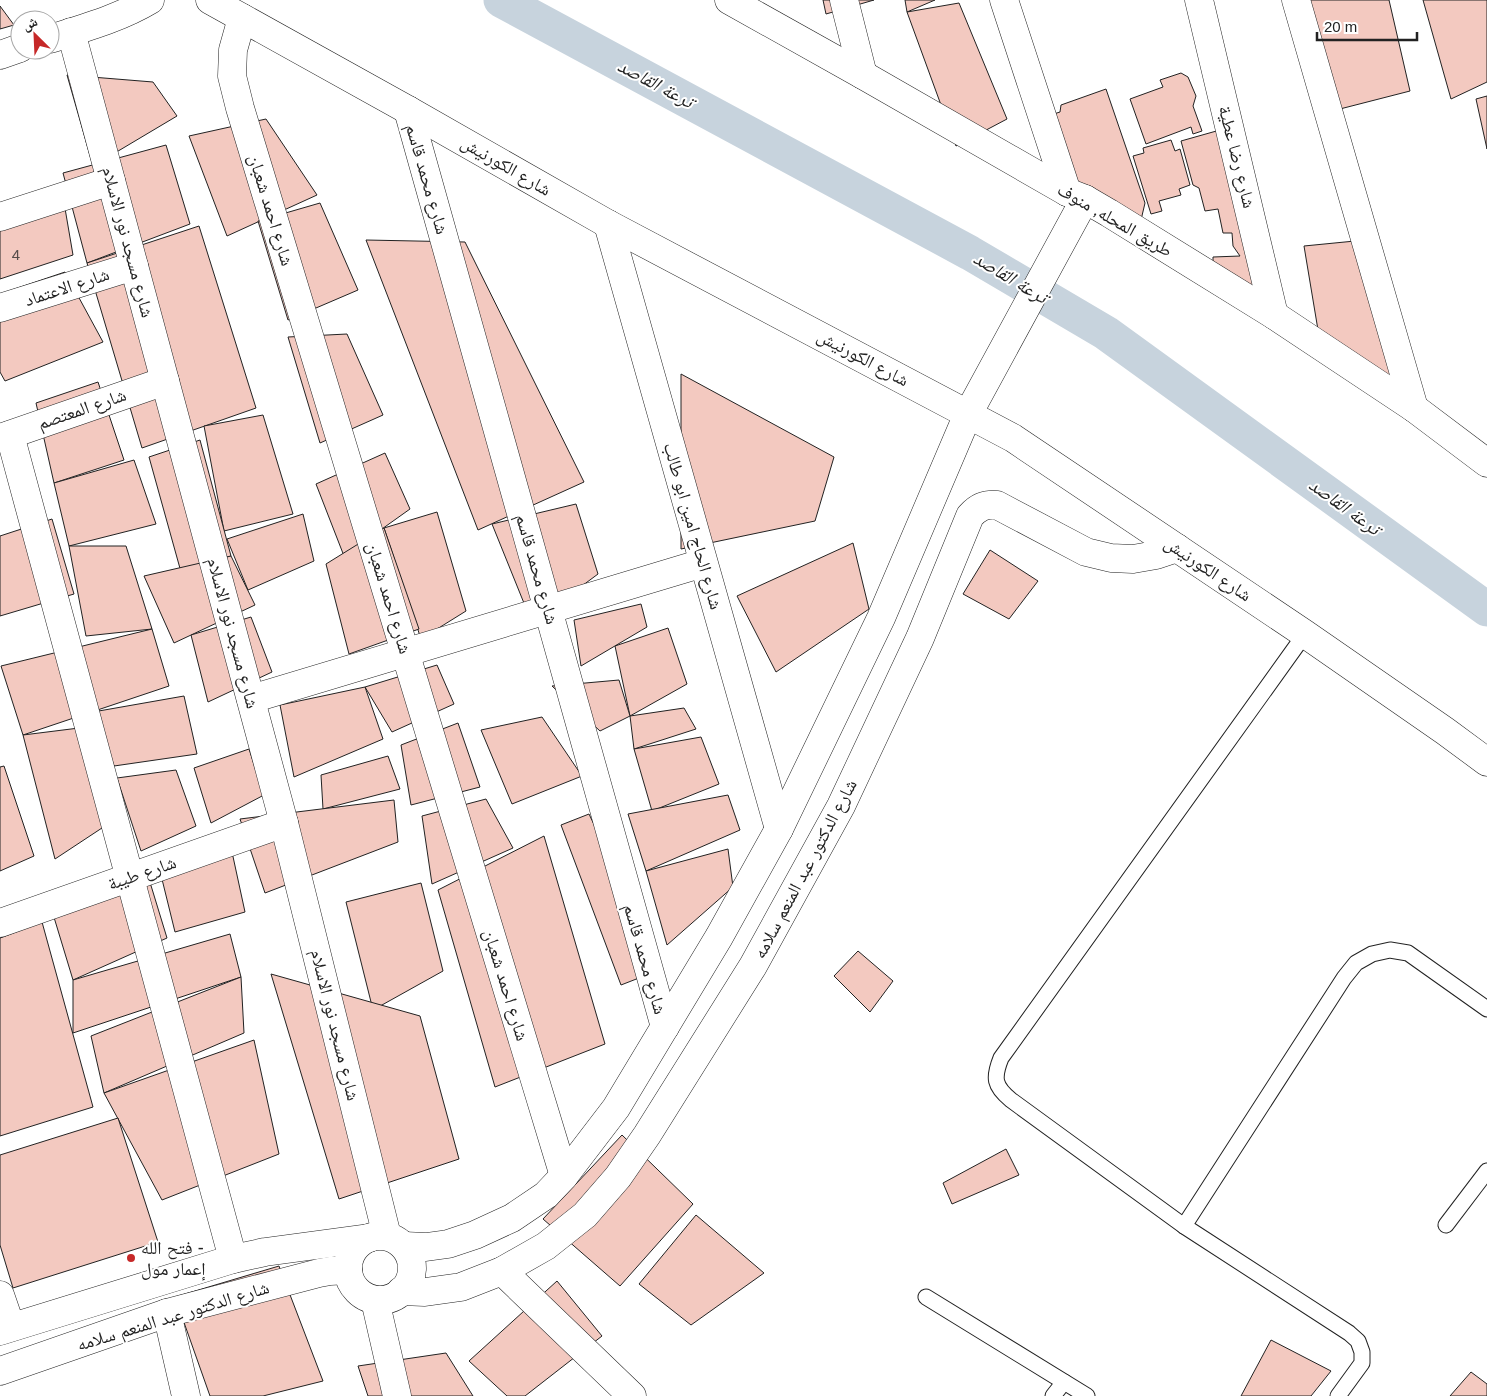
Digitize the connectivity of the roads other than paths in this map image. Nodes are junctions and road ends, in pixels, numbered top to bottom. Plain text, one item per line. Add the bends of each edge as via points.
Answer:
1 (150, 0) edge
2 (210, 0) edge
3 (729, 0) edge
4 (844, 0) edge
5 (1004, 0) edge
6 (1199, 0) edge
7 (1296, 0) edge
8 (242, 18) junction
9 (60, 36) edge
10 (863, 75) junction
11 (408, 110) junction
12 (111, 181) junction
13 (1076, 196) junction
14 (0, 216) edge
15 (608, 224) junction
16 (134, 266) junction
17 (0, 308) edge
18 (1274, 315) junction
19 (165, 381) junction
20 (1414, 408) junction
21 (968, 414) junction
22 (5, 436) edge
23 (1487, 463) edge
24 (1177, 548) junction
25 (704, 563) junction
26 (548, 610) junction
27 (1305, 634) junction
28 (405, 652) junction
29 (251, 699) junction
30 (1487, 762) edge
31 (284, 823) junction
32 (779, 829) junction
33 (130, 877) junction
34 (0, 922) edge
35 (1487, 1009) edge
36 (665, 1027) junction
37 (1487, 1171) edge
38 (564, 1176) junction
39 (1446, 1225) dead end
40 (1184, 1226) junction
41 (387, 1240) junction
42 (232, 1259) junction
43 (348, 1270) junction
44 (502, 1271) junction
45 (401, 1292) junction
46 (0, 1295) edge
47 (926, 1297) dead end
48 (375, 1300) junction
49 (167, 1314) junction
50 (5, 1329) edge
51 (0, 1371) edge
52 (1064, 1382) junction
53 (186, 1396) edge
54 (397, 1396) edge
55 (632, 1396) edge
56 (1053, 1396) edge
57 (1087, 1396) edge
58 (1338, 1396) edge

1 - 9 street via 107,20
2 - 8 street, شارع الكورنيش
3 - 10 street, طريق المحله, منوف
4 - 10 street
5 - 13 street
6 - 18 street, شارع رضا عطية
7 - 20 street
8 - 11 street, شارع الكورنيش
8 - 28 street, شارع احمد شعبان via 233,50 232,76 240,108
9 - 12 street, شارع مسجد نور الاسلام
10 - 13 street, طريق المحله, منوف
11 - 15 street, شارع الكورنيش
11 - 26 street, شارع محمد قاسم
12 - 14 street
12 - 16 street, شارع مسجد نور الاسلام
13 - 18 street, طريق المحله, منوف
13 - 21 street, شارع الدكتور عبد المنعم سلامه
15 - 21 street, شارع الكورنيش
15 - 25 street, شارع الحاج امين ابو طالب
16 - 17 street, شارع الاعتماد
16 - 19 street, شارع مسجد نور الاسلام
18 - 20 street, طريق المحله, منوف
19 - 22 street, شارع المعتصم
19 - 29 street, شارع مسجد نور الاسلام
20 - 23 street, طريق المحله, منوف
21 - 24 street, شارع الكورنيش via 1013,438
21 - 32 street, شارع الدكتور عبد المنعم سلامه via 882,618
22 - 33 street
24 - 27 street, شارع الكورنيش
24 - 44 street, شارع الدكتور عبد المنعم سلامه via 1133,559 1111,558 1086,552 997,505 975,510 920,638 841,806 753,966 618,1177 585,1215 546,1246
25 - 26 street
25 - 32 street, شارع الحاج امين ابو طالب
26 - 28 street
26 - 36 street, شارع محمد قاسم
27 - 30 street, شارع الكورنيش
27 - 40 lane via 1000,1058 996,1069 996,1081 1002,1092
28 - 29 street
28 - 38 street, شارع احمد شعبان
29 - 31 street, شارع مسجد نور الاسلام
31 - 33 street, شارع طيبة
31 - 41 street, شارع مسجد نور الاسلام
32 - 36 street, شارع الدكتور عبد المنعم سلامه
33 - 34 street, شارع طيبة
33 - 42 street
35 - 40 lane via 1408,953 1390,950 1372,954 1356,964
36 - 38 street, شارع الدكتور عبد المنعم سلامه via 616,1108
37 - 39 lane
38 - 41 street, شارع الدكتور عبد المنعم سلامه via 546,1195 512,1218 475,1235 426,1247
40 - 58 lane via 1358,1341 1362,1364
41 - 42 street, شارع الدكتور عبد المنعم سلامه via 265,1252
41 - 43 street via 360,1243 353,1251
41 - 45 street via 411,1257 409,1281
42 - 50 street, شارع الدكتور عبد المنعم سلامه
43 - 48 street via 356,1290
43 - 49 street, شارع الدكتور عبد المنعم سلامه via 324,1272
44 - 45 street, شارع الدكتور عبد المنعم سلامه via 461,1287
44 - 55 street
45 - 48 street via 394,1297
46 - 50 street
47 - 52 lane
48 - 54 street
49 - 51 street, شارع الدكتور عبد المنعم سلامه
49 - 53 street
52 - 56 lane
52 - 57 lane

